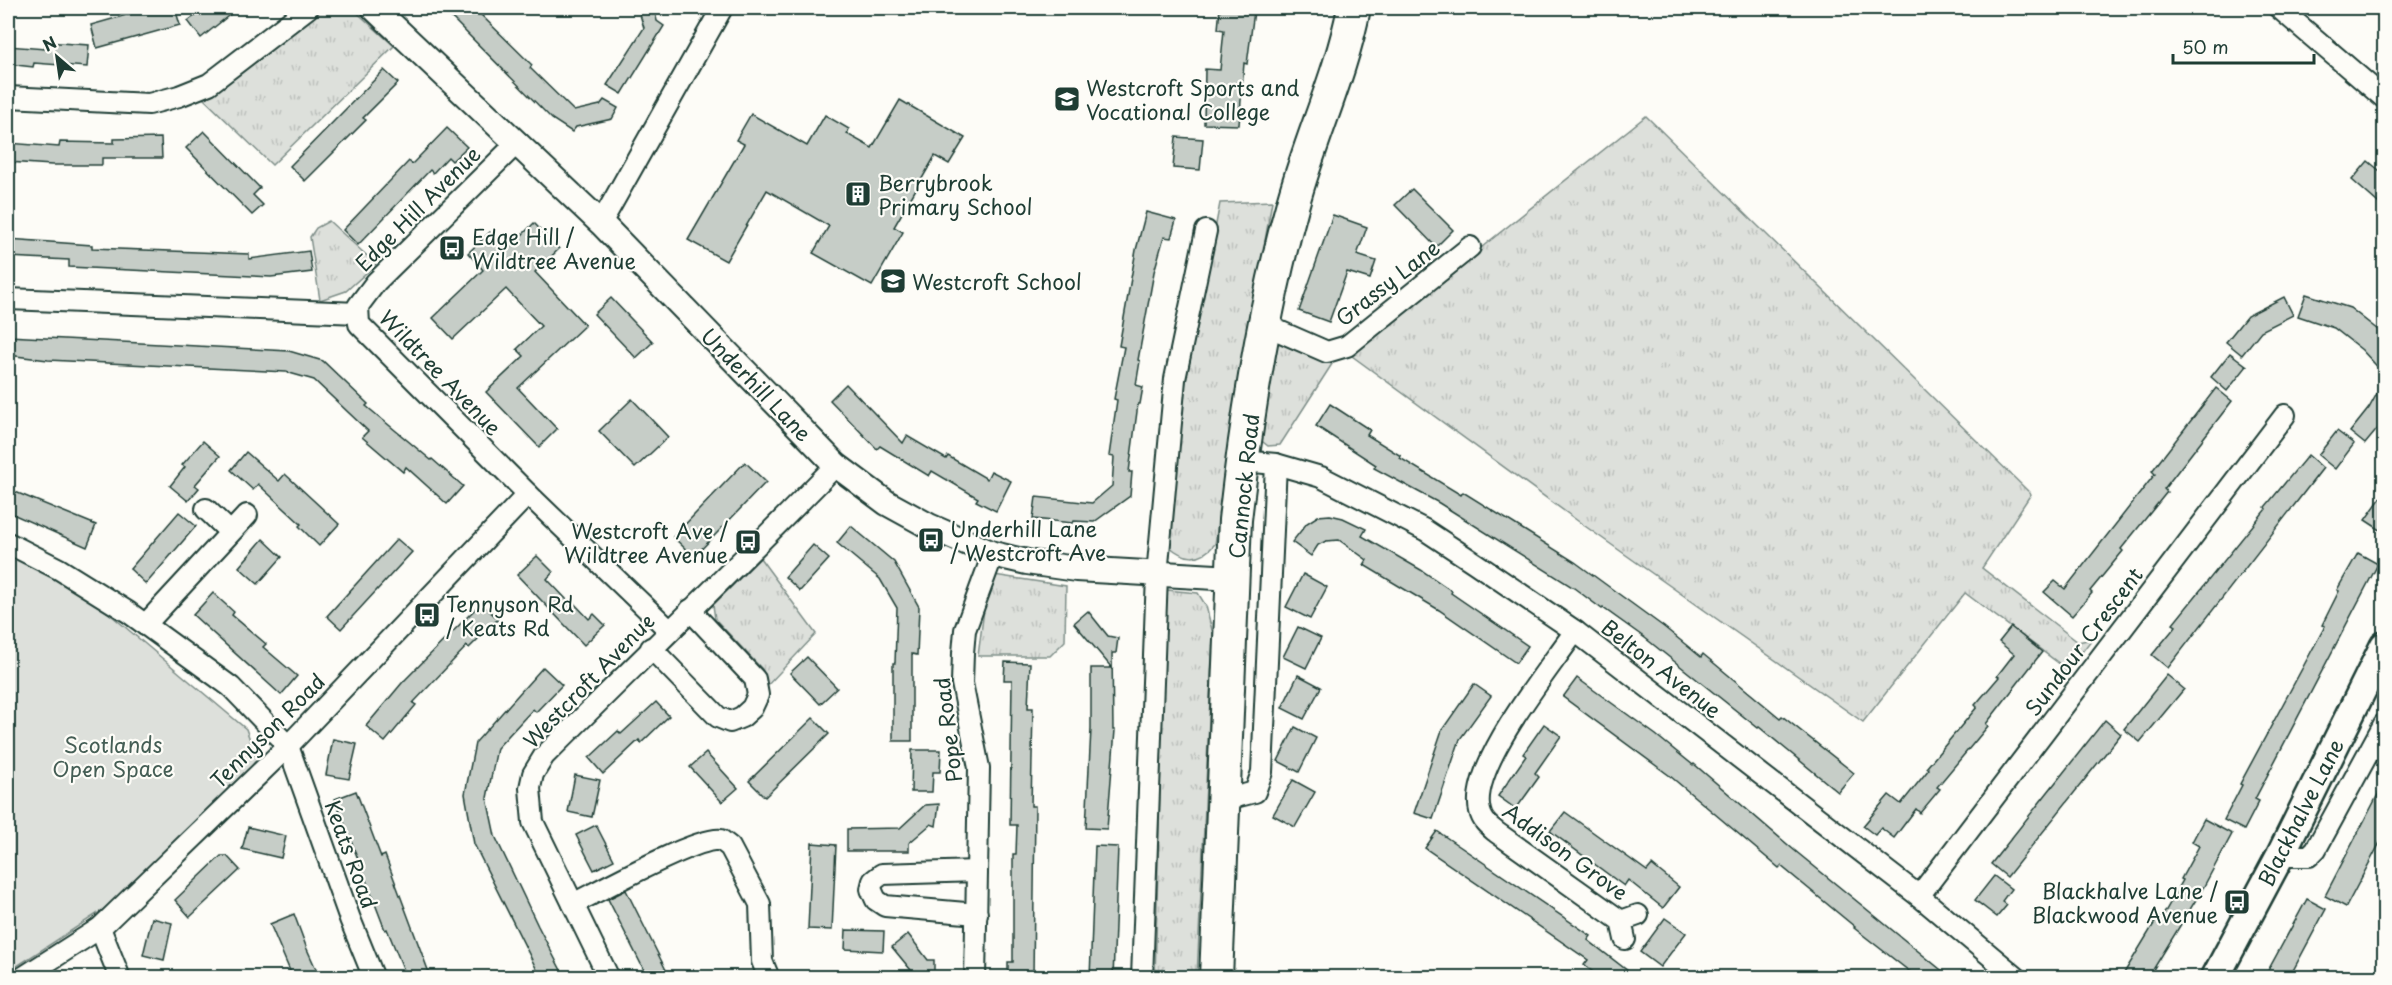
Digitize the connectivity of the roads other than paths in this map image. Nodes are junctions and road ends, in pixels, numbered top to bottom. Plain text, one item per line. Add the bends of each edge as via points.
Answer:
1 (308, 8) edge
2 (374, 8) edge
3 (722, 8) edge
4 (1354, 8) edge
5 (2279, 8) edge
6 (8, 97) edge
7 (2385, 98) edge
8 (518, 142) junction
9 (601, 223) junction
10 (1206, 231) dead end
11 (1470, 247) dead end
12 (8, 299) edge
13 (357, 313) junction
14 (1265, 325) junction
15 (2285, 415) dead end
16 (1242, 461) junction
17 (1276, 464) junction
18 (836, 465) junction
19 (528, 494) junction
20 (206, 509) dead end
21 (247, 515) dead end
22 (230, 532) junction
23 (8, 543) edge
24 (993, 554) junction
25 (1157, 574) junction
26 (1233, 578) junction
27 (690, 610) junction
28 (145, 625) junction
29 (669, 630) junction
30 (1575, 631) junction
31 (2385, 646) edge
32 (651, 648) junction
33 (2385, 724) edge
34 (288, 746) junction
35 (1224, 800) junction
36 (2280, 856) junction
37 (977, 871) junction
38 (1919, 896) junction
39 (573, 904) junction
40 (976, 914) junction
41 (1628, 925) dead end
42 (100, 928) junction
43 (22, 978) edge
44 (120, 978) edge
45 (374, 978) edge
46 (609, 978) edge
47 (769, 978) edge
48 (975, 978) edge
49 (1142, 978) edge
50 (1216, 978) edge
51 (2017, 978) edge
52 (2215, 978) edge

1 - 6 street via 208,84 179,96 149,104
2 - 8 street, Underhill Lane
3 - 9 street
4 - 14 highway, Cannock Road via 1339,72 1293,203
5 - 7 street
8 - 9 street, Underhill Lane
8 - 13 street, Edge Hill Avenue via 376,282
9 - 18 street, Underhill Lane
10 - 25 street via 1175,380
11 - 14 street, Grassy Lane via 1347,346 1327,352
12 - 13 street, Wildtree Avenue
13 - 19 street, Wildtree Avenue via 359,324 371,338
14 - 16 highway, Cannock Road
15 - 38 street, Sundour Crescent
16 - 17 street, Belton Avenue
16 - 26 highway, Cannock Road
17 - 30 street, Belton Avenue via 1321,477 1425,530
17 - 35 street via 1262,772 1255,792
18 - 24 street, Underhill Lane via 929,526
18 - 27 street, Westcroft Avenue
19 - 29 street, Wildtree Avenue
19 - 34 street, Tennyson Road
20 - 22 street
21 - 22 street
22 - 28 street
23 - 28 street via 59,569
24 - 25 street, Underhill Lane via 1076,569
24 - 37 street, Pope Road via 965,630 963,653 962,683 979,768
25 - 26 street, Underhill Lane
25 - 49 street
26 - 35 highway, Cannock Road
27 - 29 street, Westcroft Avenue
27 - 32 street via 755,679 758,695 752,708 730,722 718,717
28 - 34 street via 231,687
29 - 32 street, Westcroft Avenue
30 - 38 street, Belton Avenue
30 - 41 street, Addison Grove via 1490,759 1478,798 1479,810 1484,822 1496,832
31 - 36 main road, Blackhalve Lane
32 - 39 street, Westcroft Avenue via 544,756 533,774 533,822
33 - 36 street via 2316,849 2309,856
34 - 42 street, Tennyson Road
34 - 45 street, Keats Road
35 - 50 highway, Cannock Road
36 - 52 main road, Blackhalve Lane
37 - 40 street, Pope Road
37 - 40 street via 882,874 873,881 871,889 876,900 885,906
38 - 51 street, Belton Avenue
39 - 46 street, Westcroft Avenue
39 - 47 street via 673,854 706,841 721,840 730,846 760,904 762,961
40 - 48 street, Pope Road
42 - 43 street, Tennyson Road
42 - 44 street

